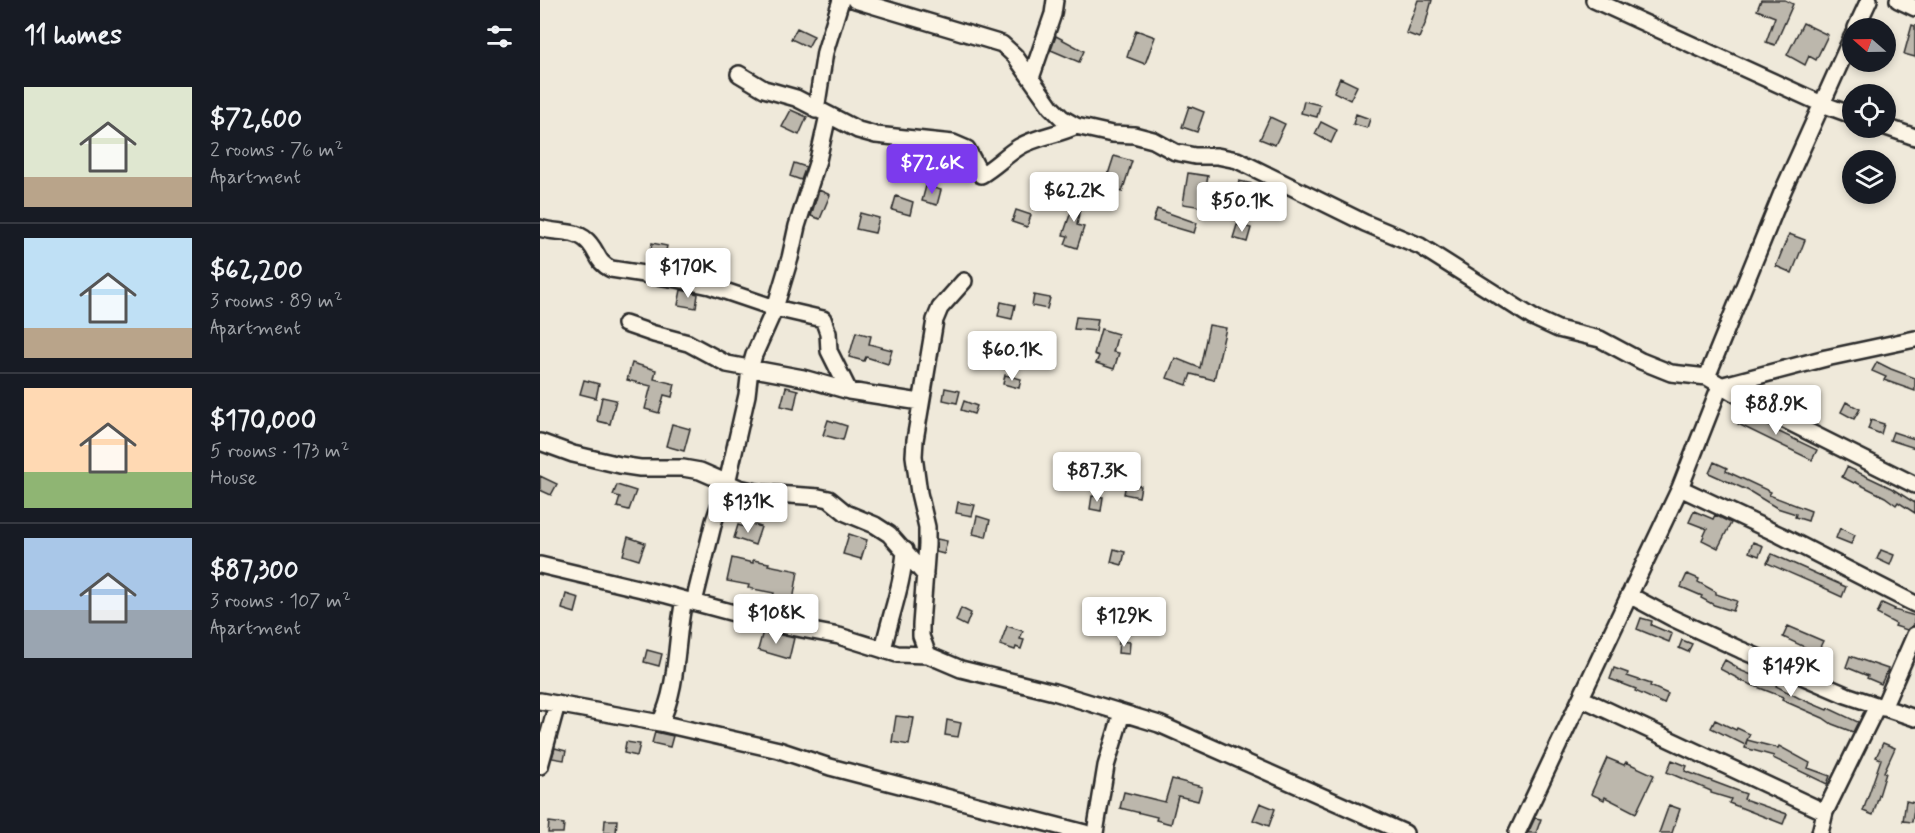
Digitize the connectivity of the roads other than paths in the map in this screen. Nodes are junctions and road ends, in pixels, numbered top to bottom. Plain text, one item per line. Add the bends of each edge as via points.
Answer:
1 (841, 0) edge
2 (855, 0) edge
3 (1055, 0) edge
4 (1593, 0) edge
5 (1869, 0) edge
6 (1898, 0) edge
7 (1915, 8) edge
8 (1861, 18) edge
9 (1842, 59) edge
10 (739, 74) dead end
11 (1031, 78) junction
12 (1822, 104) junction
13 (1842, 111) edge
14 (822, 113) junction
15 (1076, 126) junction
16 (1896, 130) edge
17 (1915, 137) edge
18 (540, 228) edge
19 (964, 281) dead end
20 (775, 308) junction
21 (625, 324) dead end
22 (1915, 339) edge
23 (750, 369) junction
24 (1707, 377) junction
25 (1720, 386) junction
26 (849, 391) junction
27 (920, 402) junction
28 (540, 442) edge
29 (727, 483) junction
30 (1915, 485) edge
31 (1680, 488) junction
32 (905, 550) junction
33 (540, 565) edge
34 (925, 575) junction
35 (1629, 595) junction
36 (689, 601) junction
37 (1915, 604) edge
38 (1915, 635) edge
39 (883, 650) junction
40 (928, 655) junction
41 (1581, 699) junction
42 (540, 701) edge
43 (557, 704) junction
44 (1880, 707) junction
45 (1122, 713) junction
46 (1915, 718) edge
47 (660, 723) junction
48 (540, 766) edge
49 (1825, 812) junction
50 (1085, 833) edge
51 (1095, 833) edge
52 (1405, 833) edge
53 (1517, 833) edge
54 (1820, 833) edge

1 - 14 street via 825,52
2 - 11 street via 1002,44
3 - 11 street
4 - 12 street
5 - 8 street
6 - 7 street
9 - 12 street
10 - 14 street
11 - 15 street via 1051,107
12 - 13 street
12 - 24 street
14 - 15 street via 876,135 953,143 967,149 981,175 1020,146
14 - 20 street via 818,160
15 - 24 street via 1134,135 1175,152 1237,160 1420,246 1532,317 1558,329 1600,339 1671,373
16 - 17 street
18 - 20 street via 580,236 590,243 602,264 611,269 710,286
19 - 27 street via 934,320
20 - 23 street
20 - 26 street via 823,319 829,351
21 - 23 street via 688,343 728,364
22 - 25 street
23 - 26 street
23 - 29 street
24 - 25 street
25 - 30 street
25 - 31 street
26 - 27 street
27 - 34 street via 914,456 927,527
28 - 29 street via 620,465 700,471
29 - 32 street via 761,493 829,499 846,513 875,525
29 - 36 street
31 - 35 street
31 - 37 street
32 - 34 street
32 - 39 street via 904,571
33 - 36 street
34 - 40 street via 921,636
35 - 41 street
35 - 44 street via 1741,650
36 - 39 street
36 - 47 street via 679,623 673,690
38 - 44 street
39 - 40 street
40 - 45 street via 962,669
41 - 49 street
41 - 53 street
42 - 43 street
43 - 47 street
43 - 48 street
44 - 46 street
44 - 49 street
45 - 51 street via 1106,766
45 - 52 street via 1159,724
47 - 50 street via 779,750 830,767
49 - 54 street

